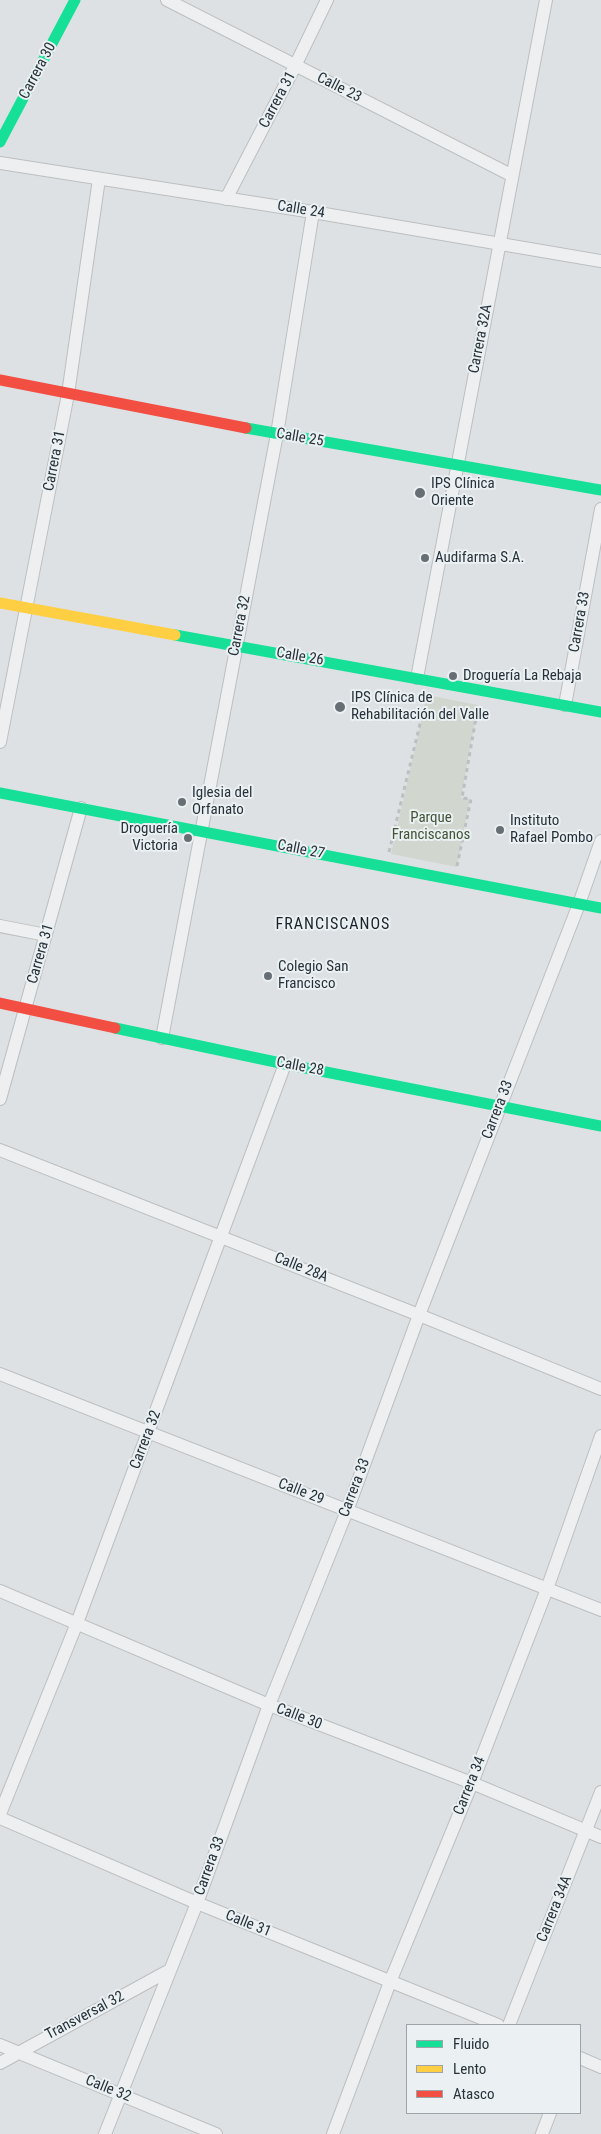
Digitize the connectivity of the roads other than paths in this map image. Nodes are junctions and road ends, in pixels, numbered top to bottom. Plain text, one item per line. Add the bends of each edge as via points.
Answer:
1 (75, 0) edge
2 (167, 0) edge
3 (327, 0) edge
4 (546, 0) edge
5 (295, 66) junction
6 (0, 142) edge
7 (0, 163) edge
8 (511, 174) junction
9 (99, 179) junction
10 (226, 199) junction
11 (313, 212) junction
12 (500, 243) junction
13 (601, 261) edge
14 (0, 380) edge
15 (68, 394) junction
16 (277, 434) junction
17 (457, 465) junction
18 (601, 490) edge
19 (601, 508) edge
20 (0, 603) edge
21 (26, 608) junction
22 (236, 646) junction
23 (423, 680) junction
24 (565, 705) junction
25 (601, 712) edge
26 (0, 742) edge
27 (0, 792) edge
28 (81, 808) junction
29 (201, 831) junction
30 (601, 841) edge
31 (579, 904) junction
32 (601, 908) edge
33 (0, 926) edge
34 (46, 936) junction
35 (0, 1003) edge
36 (25, 1009) junction
37 (162, 1038) junction
38 (285, 1064) junction
39 (0, 1099) edge
40 (500, 1106) junction
41 (601, 1126) edge
42 (0, 1150) edge
43 (222, 1237) junction
44 (419, 1315) junction
45 (0, 1374) edge
46 (601, 1389) edge
47 (148, 1433) junction
48 (601, 1436) edge
49 (347, 1511) junction
50 (547, 1589) junction
51 (0, 1591) edge
52 (601, 1610) edge
53 (77, 1623) junction
54 (270, 1705) junction
55 (472, 1783) junction
56 (601, 1792) edge
57 (0, 1816) edge
58 (586, 1831) junction
59 (601, 1837) edge
60 (196, 1903) junction
61 (170, 1970) junction
62 (390, 1982) junction
63 (495, 2024) edge
64 (509, 2024) edge
65 (0, 2044) edge
66 (18, 2052) junction
67 (581, 2058) edge
68 (0, 2063) edge
69 (601, 2067) edge
70 (120, 2094) junction
71 (550, 2114) edge
72 (105, 2134) edge
73 (216, 2134) edge
74 (333, 2134) edge
75 (542, 2134) edge

1 - 6 main road, Carrera 30
2 - 5 street, Calle 23
3 - 5 street, Carrera 31
4 - 8 street, Carrera 32A
5 - 8 street, Calle 23
5 - 10 street, Carrera 31
7 - 9 street, Calle 24
8 - 12 street, Carrera 32A
9 - 10 street, Calle 24
9 - 15 street, Carrera 31
10 - 11 street, Calle 24
11 - 12 street, Calle 24
11 - 16 street, Carrera 32
12 - 13 street, Calle 24
12 - 17 street, Carrera 32A
14 - 15 main road, Calle 25
15 - 16 main road, Calle 25
15 - 21 street, Carrera 31
16 - 17 main road, Calle 25
16 - 22 street, Carrera 32
17 - 18 main road, Calle 25
17 - 23 street, Carrera 32A
19 - 24 street, Carrera 33
20 - 21 main road, Calle 26
21 - 22 main road, Calle 26
21 - 26 street, Carrera 31
22 - 23 main road, Calle 26
22 - 29 street, Carrera 32
23 - 24 main road, Calle 26
24 - 25 main road, Calle 26
27 - 28 main road, Calle 27
28 - 29 main road, Calle 27
28 - 34 street, Carrera 31
29 - 31 main road, Calle 27
29 - 37 street, Carrera 32
30 - 31 street, Carrera 33
31 - 32 main road, Calle 27
31 - 40 street, Carrera 33
33 - 34 street
34 - 36 street, Carrera 31
35 - 36 main road, Calle 28
36 - 37 main road, Calle 28
36 - 39 street, Carrera 31
37 - 38 main road, Calle 28
38 - 40 main road, Calle 28
38 - 43 street, Carrera 32
40 - 41 main road, Calle 28
40 - 44 street, Carrera 33
42 - 43 street, Calle 28A
43 - 44 street, Calle 28A
43 - 47 street, Carrera 32
44 - 46 street, Calle 28A
44 - 49 street, Carrera 33
45 - 47 street, Calle 29
47 - 49 street, Calle 29
47 - 53 street, Carrera 32
48 - 50 street, Carrera 34
49 - 50 street, Calle 29
49 - 54 street, Carrera 33
50 - 52 street, Calle 29
50 - 55 street, Carrera 34
51 - 53 street, Calle 30
53 - 54 street, Calle 30
53 - 57 street, Carrera 32
54 - 55 street, Calle 30
54 - 60 street, Carrera 33
55 - 58 street, Calle 30
55 - 62 street, Carrera 34
56 - 58 street, Carrera 34A
57 - 60 street, Calle 31
58 - 59 street, Calle 30
58 - 64 street, Carrera 34A
60 - 61 street, Carrera 33
60 - 62 street, Calle 31
61 - 66 street, Transversal 32
61 - 70 street, Carrera 33
62 - 63 street, Calle 31
62 - 74 street, Carrera 34
65 - 66 street, Calle 32
66 - 68 street, Transversal 32
66 - 70 street, Calle 32
67 - 69 street
70 - 72 street, Carrera 33
70 - 73 street, Calle 32
71 - 75 street

